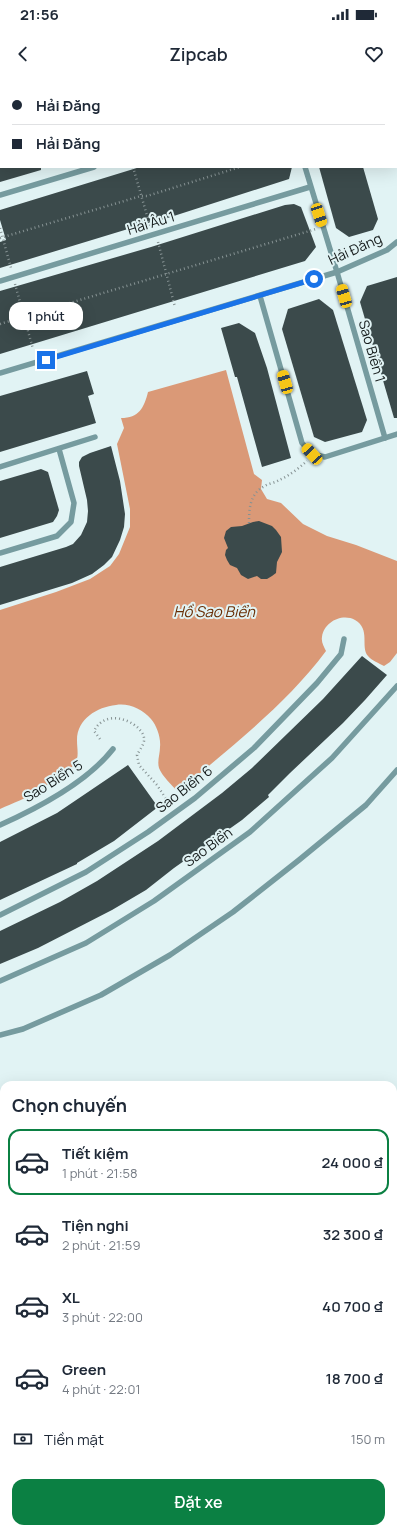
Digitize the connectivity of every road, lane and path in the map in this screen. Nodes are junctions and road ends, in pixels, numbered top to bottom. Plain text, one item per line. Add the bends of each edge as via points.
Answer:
1 (91, 168) edge
2 (133, 168) edge
3 (237, 168) edge
4 (305, 168) edge
5 (310, 187) junction
6 (0, 196) edge
7 (141, 196) junction
8 (150, 226) dead end
9 (0, 228) edge
10 (316, 229) dead end
11 (1, 238) edge
12 (157, 242) dead end
13 (397, 242) edge
14 (11, 268) dead end
15 (337, 272) junction
16 (166, 274) junction
17 (0, 281) edge
18 (15, 284) dead end
19 (260, 296) junction
20 (175, 307) dead end
21 (24, 317) junction
22 (0, 324) edge
23 (33, 349) dead end
24 (0, 374) edge
25 (397, 434) edge
26 (94, 437) dead end
27 (385, 438) junction
28 (59, 449) junction
29 (312, 454) junction
30 (0, 467) edge
31 (249, 523) dead end
32 (0, 553) edge
33 (344, 639) dead end
34 (397, 686) edge
35 (100, 739) dead end
36 (113, 749) dead end
37 (397, 770) edge
38 (170, 805) dead end
39 (0, 825) edge
40 (0, 914) edge
41 (0, 982) edge
42 (0, 1035) edge

1 - 6 lane
2 - 7 path
3 - 7 path
4 - 5 lane, Sao Biển 1
5 - 15 lane, Sao Biển 1
5 - 17 lane, Hải Âu 1
7 - 8 path
7 - 11 path
9 - 11 path
10 - 16 path
11 - 14 path
12 - 16 path
13 - 15 lane, Hải Đăng via 387,250
15 - 19 lane, Hải Đăng
15 - 27 lane, Sao Biển 1
16 - 20 path
16 - 21 path
18 - 21 path
19 - 24 lane, Hải Đăng
19 - 29 lane via 302,443
21 - 22 path
21 - 23 path
25 - 27 lane
26 - 28 lane
27 - 29 lane via 325,457
28 - 30 lane
28 - 32 lane via 74,503 71,522 57,536
29 - 31 path via 295,471 256,491 251,499
33 - 40 lane, Sao Biển 6 via 341,654 317,684 254,748 195,798 86,872
34 - 41 lane, Sao Biển via 332,758 250,832 154,901 86,943
35 - 38 path via 94,731 105,720 127,720 137,728 144,736 137,756 139,765
36 - 39 lane, Sao Biển 5 via 103,762 67,788
37 - 42 lane via 366,805 299,860 233,912 170,955 101,995 23,1029

